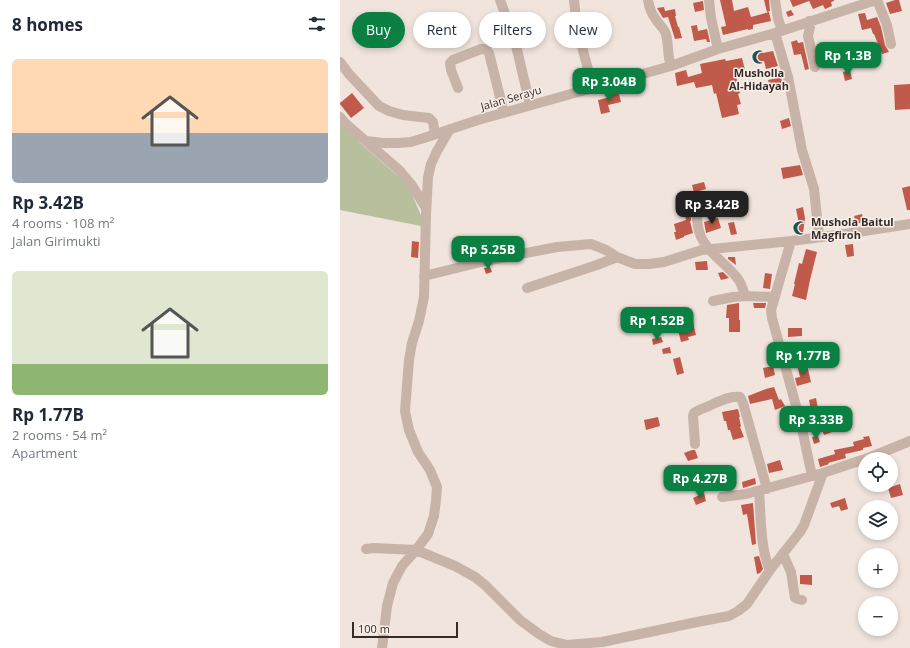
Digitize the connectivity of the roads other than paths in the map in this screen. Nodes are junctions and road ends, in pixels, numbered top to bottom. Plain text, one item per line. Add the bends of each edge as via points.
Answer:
1 (500, 0) edge
2 (574, 0) edge
3 (648, 0) edge
4 (709, 0) edge
5 (774, 0) edge
6 (876, 0) edge
7 (809, 22) junction
8 (779, 32) junction
9 (891, 44) dead end
10 (718, 49) junction
11 (340, 62) edge
12 (672, 66) junction
13 (815, 67) dead end
14 (458, 88) dead end
15 (593, 88) junction
16 (530, 105) junction
17 (504, 113) junction
18 (340, 117) edge
19 (450, 129) junction
20 (436, 134) junction
21 (366, 140) junction
22 (696, 203) dead end
23 (426, 208) junction
24 (910, 224) edge
25 (819, 237) junction
26 (791, 241) junction
27 (708, 249) junction
28 (617, 257) junction
29 (424, 276) junction
30 (527, 288) dead end
31 (745, 296) junction
32 (775, 297) junction
33 (713, 301) dead end
34 (910, 441) edge
35 (695, 444) dead end
36 (883, 452) edge
37 (858, 462) edge
38 (822, 473) junction
39 (812, 476) junction
40 (763, 490) junction
41 (722, 497) dead end
42 (366, 549) dead end
43 (416, 550) junction
44 (783, 554) junction
45 (770, 570) junction
46 (802, 600) dead end
47 (567, 647) edge
48 (382, 648) edge

1 - 16 street via 515,41
2 - 15 street via 577,28
3 - 12 street via 651,12 665,32 669,62
4 - 10 street
5 - 8 street
6 - 7 street, Jalan Serayu via 842,6
6 - 9 street via 887,25
7 - 8 street, Jalan Serayu
7 - 13 street via 808,36
8 - 10 street, Jalan Serayu
8 - 25 street via 802,150 814,189
10 - 12 street, Jalan Serayu
11 - 20 street via 379,106 403,115 429,118 433,122
12 - 15 street, Jalan Serayu
14 - 17 street via 450,63 485,49 489,53
15 - 16 street, Jalan Serayu
16 - 17 street, Jalan Serayu
17 - 19 street, Jalan Serayu
18 - 21 street
19 - 20 street, Jalan Serayu
19 - 23 street via 429,171
20 - 21 street, Jalan Serayu via 411,142 383,143
21 - 23 street via 399,170
22 - 27 street via 698,229
23 - 29 street
24 - 25 street
25 - 26 street
26 - 27 street
26 - 32 street
27 - 28 street via 649,264 635,264
27 - 31 street via 738,280
28 - 29 street via 591,244 557,246
28 - 30 street
29 - 43 street via 424,297 410,354 405,411 408,430 437,487 434,516 428,534
31 - 32 street
31 - 33 street
32 - 39 street via 771,310 772,318 801,424
34 - 36 street
35 - 40 street via 692,416 694,413 732,397 740,397 744,403
37 - 38 street
38 - 39 street
38 - 44 street via 804,525
39 - 40 street
40 - 41 street
40 - 45 street via 762,538
42 - 43 street
43 - 47 street via 475,577 520,620 551,641
43 - 48 street via 402,566 393,583 387,606
44 - 45 street
44 - 46 street via 792,572 795,598
45 - 47 street via 747,604 729,616

